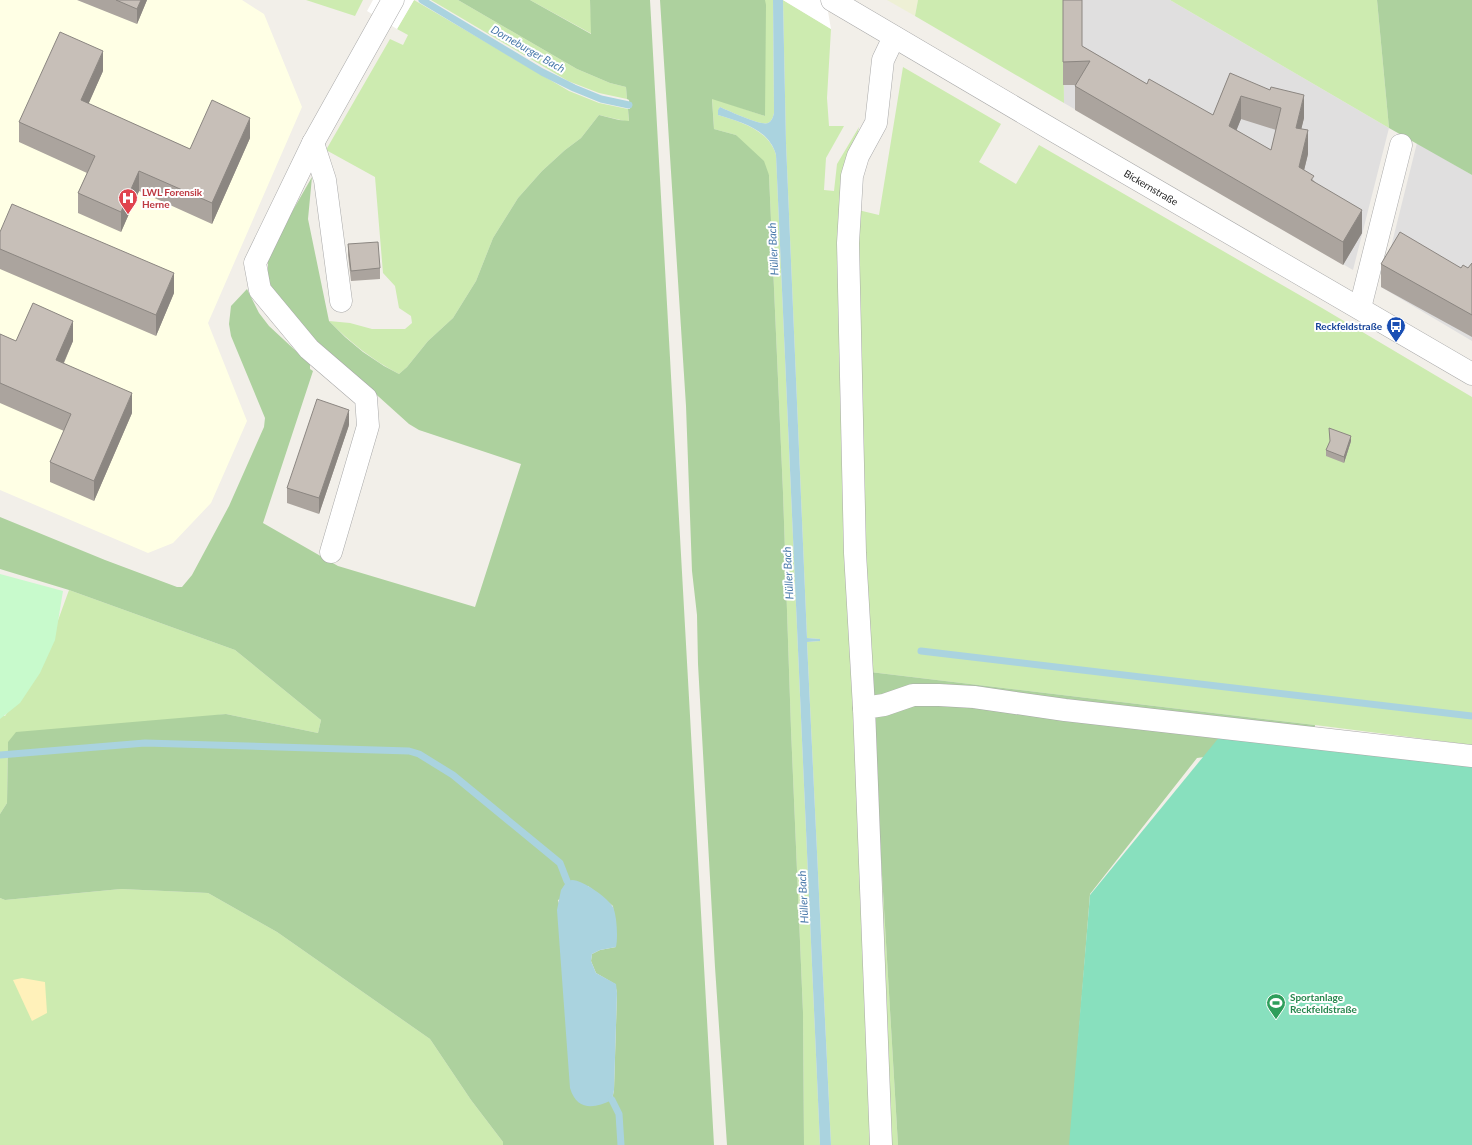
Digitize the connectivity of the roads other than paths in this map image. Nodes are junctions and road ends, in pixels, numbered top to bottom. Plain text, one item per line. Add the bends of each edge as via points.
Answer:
1 (393, 0) edge
2 (832, 0) edge
3 (894, 37) junction
4 (313, 143) junction
5 (1400, 146) dead end
6 (341, 301) dead end
7 (1360, 308) junction
8 (1472, 374) edge
9 (330, 552) dead end
10 (864, 708) junction
11 (1472, 756) edge
12 (881, 1145) edge

1 - 4 street
2 - 3 street, Bickernstraße
3 - 7 street, Bickernstraße
3 - 10 street via 883,60 876,123 858,156 852,176 848,243 855,553
4 - 6 street via 325,180
4 - 9 street via 255,263 260,290 309,349 366,398 368,426
5 - 7 street
7 - 8 street, Bickernstraße
10 - 11 street via 913,696 974,697 1014,704
10 - 12 street

